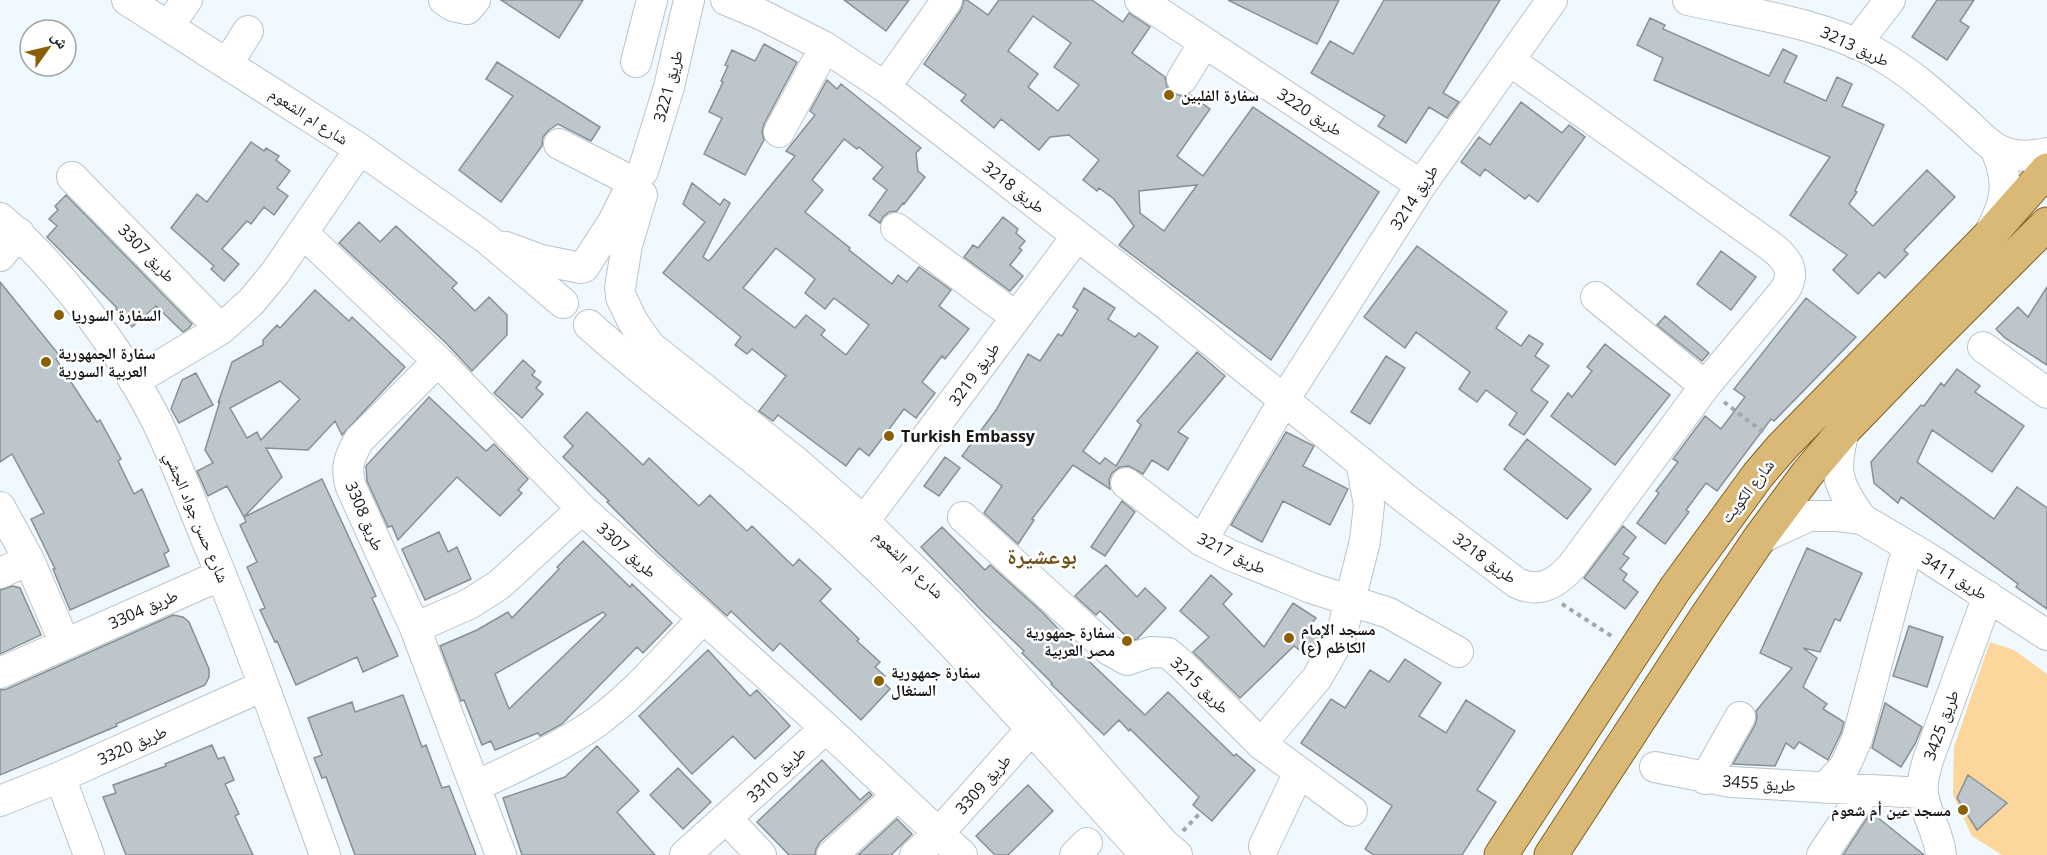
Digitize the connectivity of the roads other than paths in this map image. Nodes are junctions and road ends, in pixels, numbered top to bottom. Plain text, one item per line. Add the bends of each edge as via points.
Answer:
1 (127, 0) edge
2 (186, 0) edge
3 (652, 0) edge
4 (689, 0) edge
5 (726, 0) edge
6 (947, 0) edge
7 (1140, 0) edge
8 (1551, 0) edge
9 (1688, 0) edge
10 (1890, 0) edge
11 (169, 25) junction
12 (248, 30) dead end
13 (1204, 43) junction
14 (1856, 44) junction
15 (825, 47) junction
16 (1509, 60) junction
17 (636, 62) dead end
18 (228, 63) junction
19 (1182, 79) dead end
20 (885, 87) junction
21 (779, 132) dead end
22 (559, 144) dead end
23 (1995, 147) junction
24 (360, 149) junction
25 (2047, 153) edge
26 (2047, 171) edge
27 (638, 176) junction
28 (72, 177) dead end
29 (1421, 184) junction
30 (2047, 224) edge
31 (9, 225) edge
32 (896, 228) dead end
33 (303, 232) junction
34 (1077, 236) junction
35 (1988, 237) junction
36 (487, 239) junction
37 (0, 256) edge
38 (583, 267) junction
39 (620, 293) junction
40 (1596, 297) dead end
41 (563, 303) junction
42 (1016, 317) junction
43 (589, 325) junction
44 (221, 329) junction
45 (1983, 347) dead end
46 (438, 362) junction
47 (135, 381) junction
48 (1705, 386) junction
49 (2047, 393) edge
50 (1284, 400) junction
51 (1845, 429) junction
52 (1361, 462) junction
53 (1126, 483) dead end
54 (1407, 500) junction
55 (0, 507) edge
56 (582, 509) junction
57 (963, 517) dead end
58 (1862, 519) junction
59 (858, 532) junction
60 (1758, 539) junction
61 (1202, 541) junction
62 (1365, 541) junction
63 (1908, 546) junction
64 (29, 560) junction
65 (0, 573) edge
66 (221, 575) junction
67 (1988, 597) junction
68 (1349, 601) junction
69 (703, 619) junction
70 (415, 628) junction
71 (2047, 635) edge
72 (65, 644) junction
73 (1458, 652) dead end
74 (0, 673) edge
75 (263, 686) junction
76 (1740, 717) dead end
77 (1039, 720) junction
78 (826, 728) junction
79 (1262, 744) junction
80 (1655, 767) dead end
81 (1299, 772) junction
82 (60, 777) junction
83 (1705, 778) junction
84 (476, 786) junction
85 (1825, 788) junction
86 (1865, 790) junction
87 (1923, 793) junction
88 (898, 795) junction
89 (0, 801) edge
90 (1352, 812) dead end
91 (727, 819) junction
92 (939, 833) junction
93 (1264, 846) dead end
94 (89, 855) edge
95 (325, 855) edge
96 (501, 855) edge
97 (685, 855) edge
98 (761, 855) edge
99 (832, 855) edge
100 (915, 855) edge
101 (962, 855) edge
102 (1146, 855) edge
103 (1177, 855) edge
104 (1502, 855) edge
105 (1551, 855) edge
106 (1822, 855) edge
107 (1941, 855) edge

1 - 11 street, شارع ام الشعوم
2 - 11 street
3 - 17 street
4 - 27 street, طريق 3221 via 669,87
5 - 15 street, طريق 3218
6 - 20 street
7 - 13 street, طريق 3220
8 - 16 street, طريق 3214
9 - 14 street, طريق 3213 via 1827,31
10 - 14 street
11 - 18 street, شارع ام الشعوم
12 - 18 street
13 - 19 street
13 - 29 street, طريق 3220
14 - 23 street, طريق 3213 via 1919,82
15 - 20 street, طريق 3218
15 - 21 street
16 - 29 street, طريق 3214
16 - 48 street, طريق 3218 via 1772,247 1787,263 1790,282 1785,290
18 - 24 street, شارع ام الشعوم
20 - 34 street, طريق 3218
22 - 27 street
23 - 25 street, طريق 3213 via 2026,157
23 - 35 street, طريق 3213 via 2006,178 2005,193
24 - 33 street
24 - 36 street, شارع ام الشعوم
26 - 35 main road, شارع الكويت
27 - 38 street, طريق 3221
27 - 39 street, طريق 3221 via 645,187 627,244
28 - 44 street, طريق 3307
29 - 50 street, طريق 3214
30 - 51 main road
31 - 37 street
31 - 47 street, شارع حسن جواد الجشي via 75,298
32 - 42 street
33 - 44 street via 251,302
33 - 46 street, طريق 3307
34 - 42 street, طريق 3219
34 - 50 street, طريق 3218
35 - 104 main road, شارع الكويت via 1758,475 1675,589
36 - 38 street, شارع ام الشعوم via 541,260
36 - 41 street, شارع ام الشعوم
38 - 39 street via 604,269 614,277
38 - 41 street via 564,284
39 - 43 street via 617,310 608,320
39 - 59 street, شارع ام الشعوم via 650,346 795,461
40 - 48 street
41 - 43 street via 570,315
42 - 59 street, طريق 3219
43 - 59 street, شارع ام الشعوم via 784,483
44 - 47 street
45 - 49 street
46 - 56 street, طريق 3307
46 - 70 street, طريق 3308 via 359,440 347,474
47 - 66 street, شارع حسن جواد الجشي via 159,427
48 - 54 street, طريق 3218 via 1572,566 1558,580 1538,588 1517,583
50 - 52 street, طريق 3218
50 - 61 street
51 - 58 street, طريق 3411 via 1837,463 1843,489
51 - 60 main road
52 - 54 street, طريق 3218
52 - 62 street via 1369,505
53 - 61 street, طريق 3217
54 - 62 street via 1389,513
55 - 64 street
56 - 69 street, طريق 3307
56 - 70 street via 499,585 469,604
57 - 79 street, طريق 3215 via 1109,650 1127,660 1151,652 1168,653
58 - 60 street, طريق 3411 via 1809,516
58 - 63 street, طريق 3411
59 - 77 street, شارع ام الشعوم via 931,621
60 - 105 main road
61 - 68 street, طريق 3217
62 - 68 street
63 - 67 street, طريق 3411
63 - 85 street via 1857,739 1845,766
64 - 65 street
64 - 72 street
66 - 72 street, طريق 3304
66 - 75 street, شارع حسن جواد الجشي
67 - 71 street, طريق 3411
67 - 87 street, طريق 3425 via 1928,760
68 - 73 street, طريق 3217 via 1389,613
68 - 79 street via 1341,636 1330,657
69 - 78 street, طريق 3307
69 - 84 street via 625,699 595,723 555,748
70 - 84 street, طريق 3308
72 - 74 street, طريق 3304
75 - 82 street, طريق 3320
75 - 95 street, شارع حسن جواد الجشي
76 - 83 street
77 - 92 street, طريق 3309
77 - 102 street, شارع ام الشعوم
77 - 103 street, شارع ام الشعوم
78 - 88 street, طريق 3307
78 - 91 street, طريق 3310
79 - 81 street, طريق 3215
80 - 83 street, طريق 3455
81 - 90 street, طريق 3215
81 - 93 street
82 - 89 street, طريق 3320
82 - 94 street
83 - 85 street, طريق 3455
84 - 96 street, طريق 3308
85 - 86 street, طريق 3455
86 - 87 street, طريق 3455
86 - 106 street
87 - 107 street, طريق 3425
88 - 92 street, طريق 3307
88 - 99 street
91 - 97 street, طريق 3310
91 - 98 street
92 - 100 street, طريق 3309
92 - 101 street, طريق 3307

